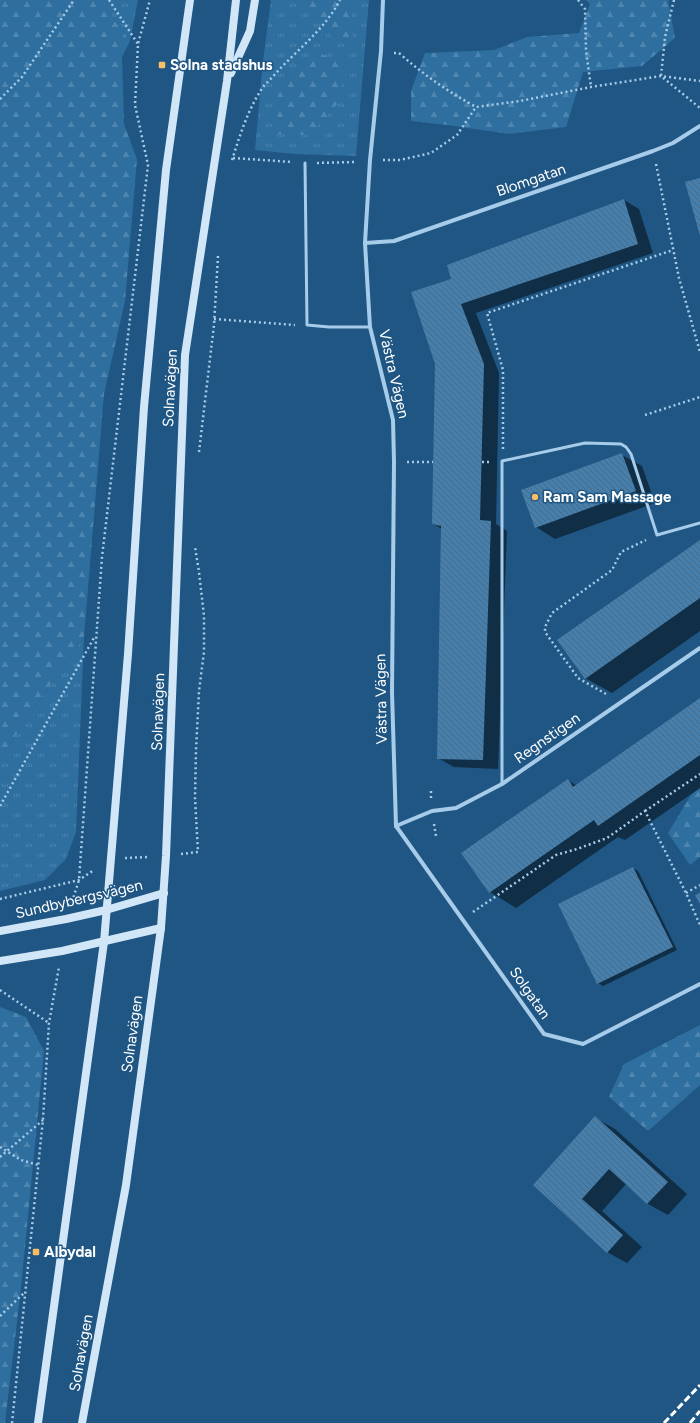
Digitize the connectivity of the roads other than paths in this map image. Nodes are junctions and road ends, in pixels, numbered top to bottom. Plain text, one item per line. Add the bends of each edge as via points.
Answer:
1 (190, 0) edge
2 (236, 0) edge
3 (256, 0) edge
4 (383, 0) edge
5 (227, 81) junction
6 (700, 126) edge
7 (305, 163) dead end
8 (365, 243) junction
9 (370, 327) junction
10 (700, 523) edge
11 (700, 648) edge
12 (502, 784) junction
13 (396, 826) junction
14 (164, 893) junction
15 (106, 910) junction
16 (161, 928) junction
17 (0, 931) edge
18 (104, 942) junction
19 (0, 961) edge
20 (700, 984) edge
21 (38, 1423) edge
22 (82, 1423) edge

1 - 15 main road, Solnavägen via 166,170 144,407 128,654
2 - 5 main road, Solnavägen
3 - 5 main road via 250,31
4 - 8 street, Västra Vägen
5 - 14 main road, Solnavägen via 185,355
6 - 8 street, Blomgatan via 673,143 394,241
7 - 9 lane via 307,326
8 - 9 street, Västra Vägen
9 - 13 street, Västra Vägen via 393,420 392,692
10 - 12 lane via 657,536 631,454 621,444 585,443 502,461
11 - 12 street, Regnstigen
12 - 13 street, Regnstigen via 456,808 432,811
13 - 20 street, Solgatan via 544,1034 583,1044
14 - 15 main road, Sundbybergsvägen
14 - 16 main road, Solnavägen
15 - 17 main road, Sundbybergsvägen
15 - 18 main road, Solnavägen
16 - 18 main road
16 - 22 main road, Solnavägen via 126,1185
18 - 19 main road
18 - 21 main road, Solnavägen

